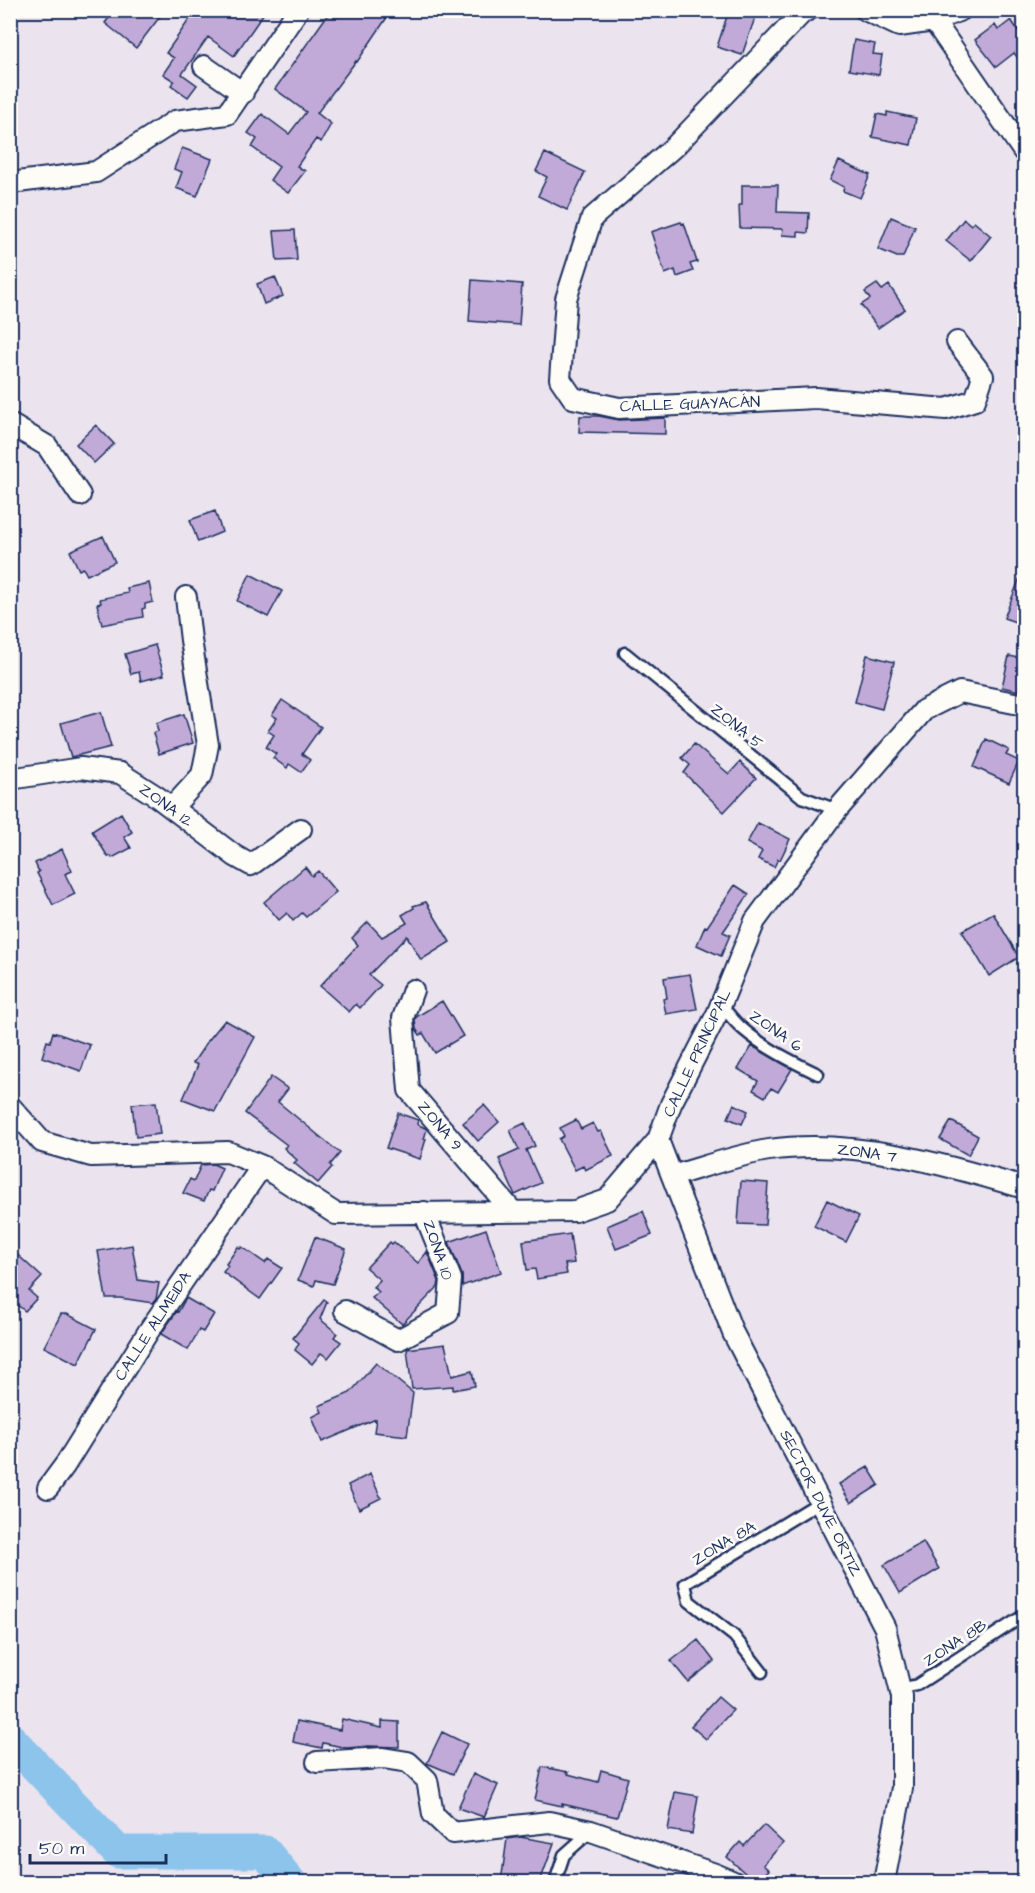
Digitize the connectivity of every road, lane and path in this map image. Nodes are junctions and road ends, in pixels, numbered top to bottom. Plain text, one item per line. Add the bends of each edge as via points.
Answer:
1 (298, 10) edge
2 (808, 10) edge
3 (865, 10) edge
4 (961, 10) edge
5 (933, 16) edge
6 (204, 66) dead end
7 (243, 93) junction
8 (1024, 152) edge
9 (10, 183) edge
10 (957, 342) dead end
11 (10, 423) edge
12 (80, 495) dead end
13 (186, 597) dead end
14 (625, 653) dead end
15 (1024, 705) edge
16 (10, 778) edge
17 (172, 808) junction
18 (837, 810) junction
19 (301, 829) dead end
20 (413, 990) dead end
21 (721, 1005) junction
22 (818, 1074) dead end
23 (10, 1106) edge
24 (658, 1140) junction
25 (262, 1166) junction
26 (672, 1176) junction
27 (1024, 1188) edge
28 (424, 1212) junction
29 (513, 1212) junction
30 (345, 1311) dead end
31 (48, 1488) dead end
32 (820, 1502) junction
33 (1023, 1616) dead end
34 (762, 1672) dead end
35 (900, 1689) junction
36 (317, 1762) dead end
37 (591, 1831) junction
38 (713, 1878) edge
39 (555, 1882) edge
40 (734, 1882) edge
41 (884, 1882) edge

1 - 7 street
2 - 10 street, CALLE GUAYACÁN via 675,146 592,218 566,299 560,379 573,398 619,408 816,398 946,410 975,400 982,376
3 - 5 street via 899,26
4 - 5 street
5 - 8 street
6 - 7 street
7 - 9 street via 227,114 175,121 96,172
11 - 12 street via 47,446
13 - 17 street via 208,745 202,775
14 - 18 lane, ZONA 5 via 802,797
15 - 18 street, CALLE PRINCIPAL via 960,692 924,710
16 - 17 street, ZONA 12 via 81,768 120,773
17 - 19 street, ZONA 12 via 250,865
18 - 21 street, CALLE PRINCIPAL via 755,921
20 - 29 street, ZONA 9 via 403,1018 409,1090
21 - 22 lane, ZONA 6 via 761,1042
21 - 24 street, CALLE PRINCIPAL via 671,1104
23 - 25 street, CALLE PRINCIPAL via 42,1142 91,1156 228,1152
24 - 26 street, SECTOR DUVE ORTIZ
24 - 29 street, CALLE PRINCIPAL via 607,1200 575,1211
25 - 28 street, CALLE PRINCIPAL via 336,1214
25 - 31 street, CALLE ALMEIDA via 154,1322
26 - 27 street, ZONA 7 via 770,1150 841,1146 957,1168
26 - 32 street, SECTOR DUVE ORTIZ via 733,1333
28 - 29 street, CALLE PRINCIPAL
28 - 30 street, ZONA 10 via 451,1279 448,1313 399,1341
32 - 34 lane, ZONA 8A via 685,1584 690,1601 734,1636
32 - 35 street, SECTOR DUVE ORTIZ via 885,1628
33 - 35 lane, ZONA 8B via 918,1685
35 - 41 street, SECTOR DUVE ORTIZ via 902,1788
36 - 37 street via 383,1758 408,1762 427,1780 433,1814 453,1833 549,1822
37 - 38 street
37 - 39 lane via 564,1855
38 - 40 street

